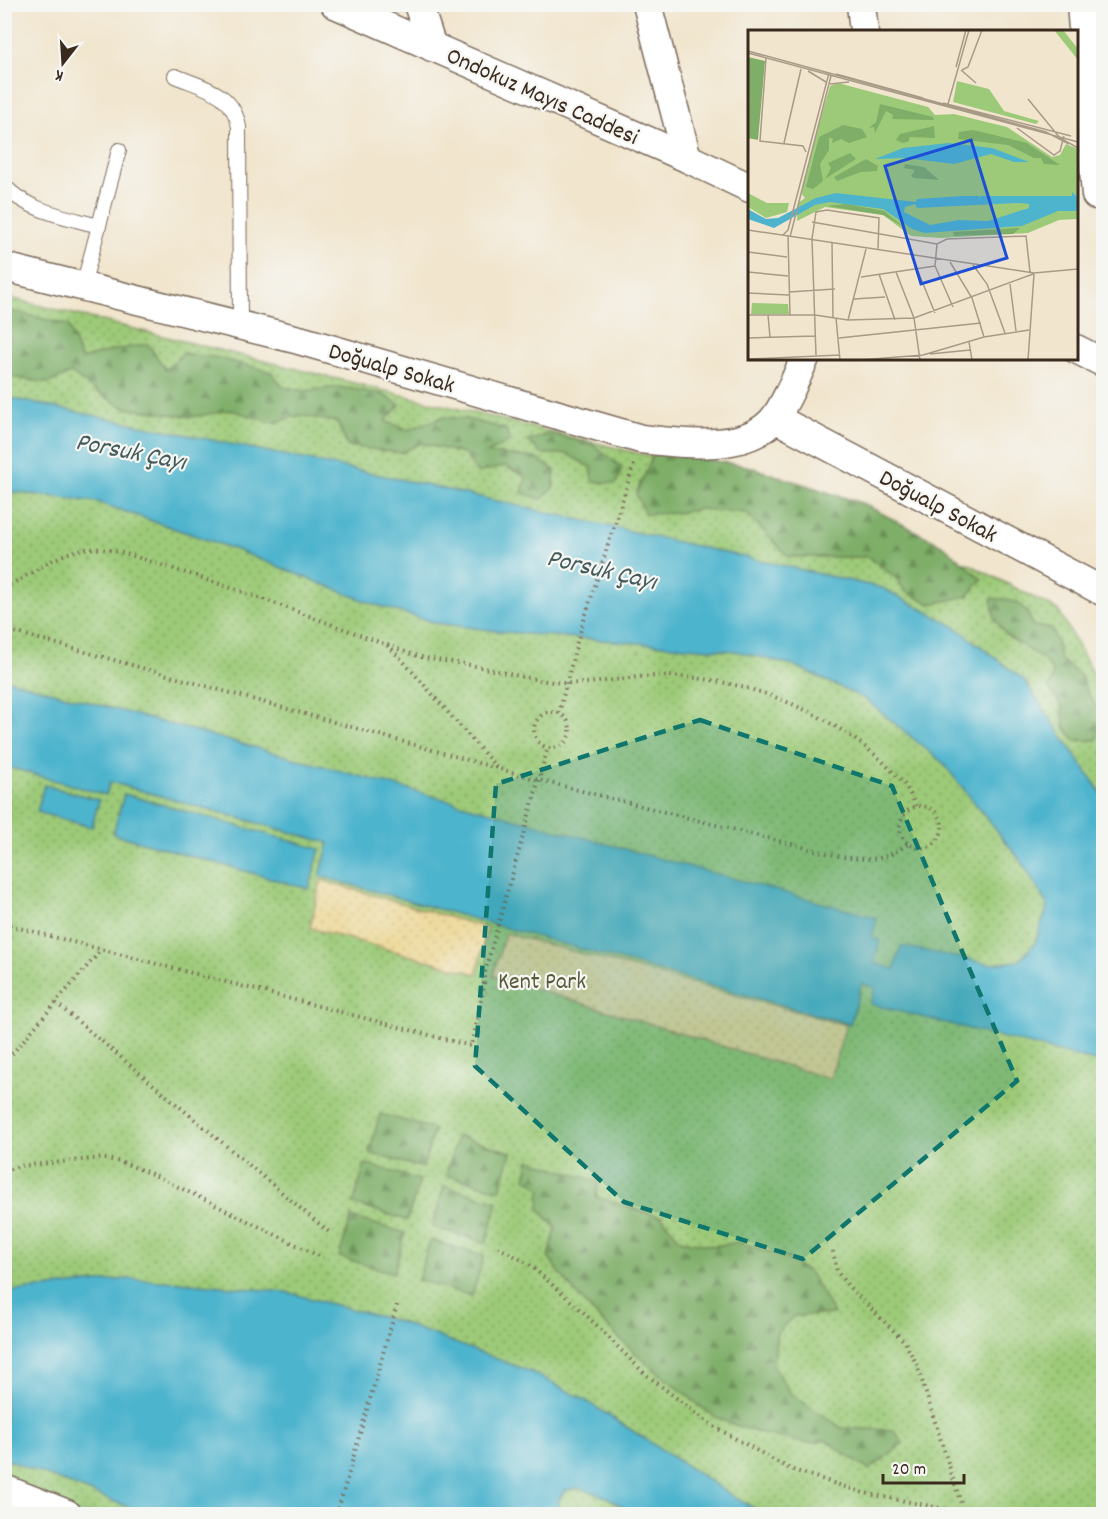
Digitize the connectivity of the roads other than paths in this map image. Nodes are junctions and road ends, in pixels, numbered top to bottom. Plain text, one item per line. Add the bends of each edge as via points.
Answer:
1 (335, 4) edge
2 (418, 4) edge
3 (647, 4) edge
4 (861, 4) edge
5 (1082, 4) edge
6 (864, 30) edge
7 (432, 47) junction
8 (175, 76) dead end
9 (119, 150) dead end
10 (687, 158) junction
11 (4, 184) edge
12 (748, 187) edge
13 (1092, 194) edge
14 (99, 226) junction
15 (4, 267) edge
16 (83, 286) junction
17 (240, 325) junction
18 (1078, 350) edge
19 (804, 360) edge
20 (1104, 363) edge
21 (775, 417) junction
22 (1104, 592) edge
23 (4, 1489) edge
24 (67, 1515) edge

1 - 7 street, Ondokuz Mayıs Caddesi
2 - 7 street
3 - 10 street
4 - 6 street
5 - 13 street
7 - 10 street, Ondokuz Mayıs Caddesi
8 - 17 lane via 223,96 237,115
9 - 14 lane
10 - 12 street, Ondokuz Mayıs Caddesi
11 - 14 lane via 22,201 37,208
14 - 16 lane
15 - 16 street, Doğualp Sokak
16 - 17 street, Doğualp Sokak
17 - 21 street, Doğualp Sokak via 641,439 722,443 755,434
18 - 20 street
19 - 21 street, Doğualp Sokak
21 - 22 street, Doğualp Sokak
23 - 24 street

